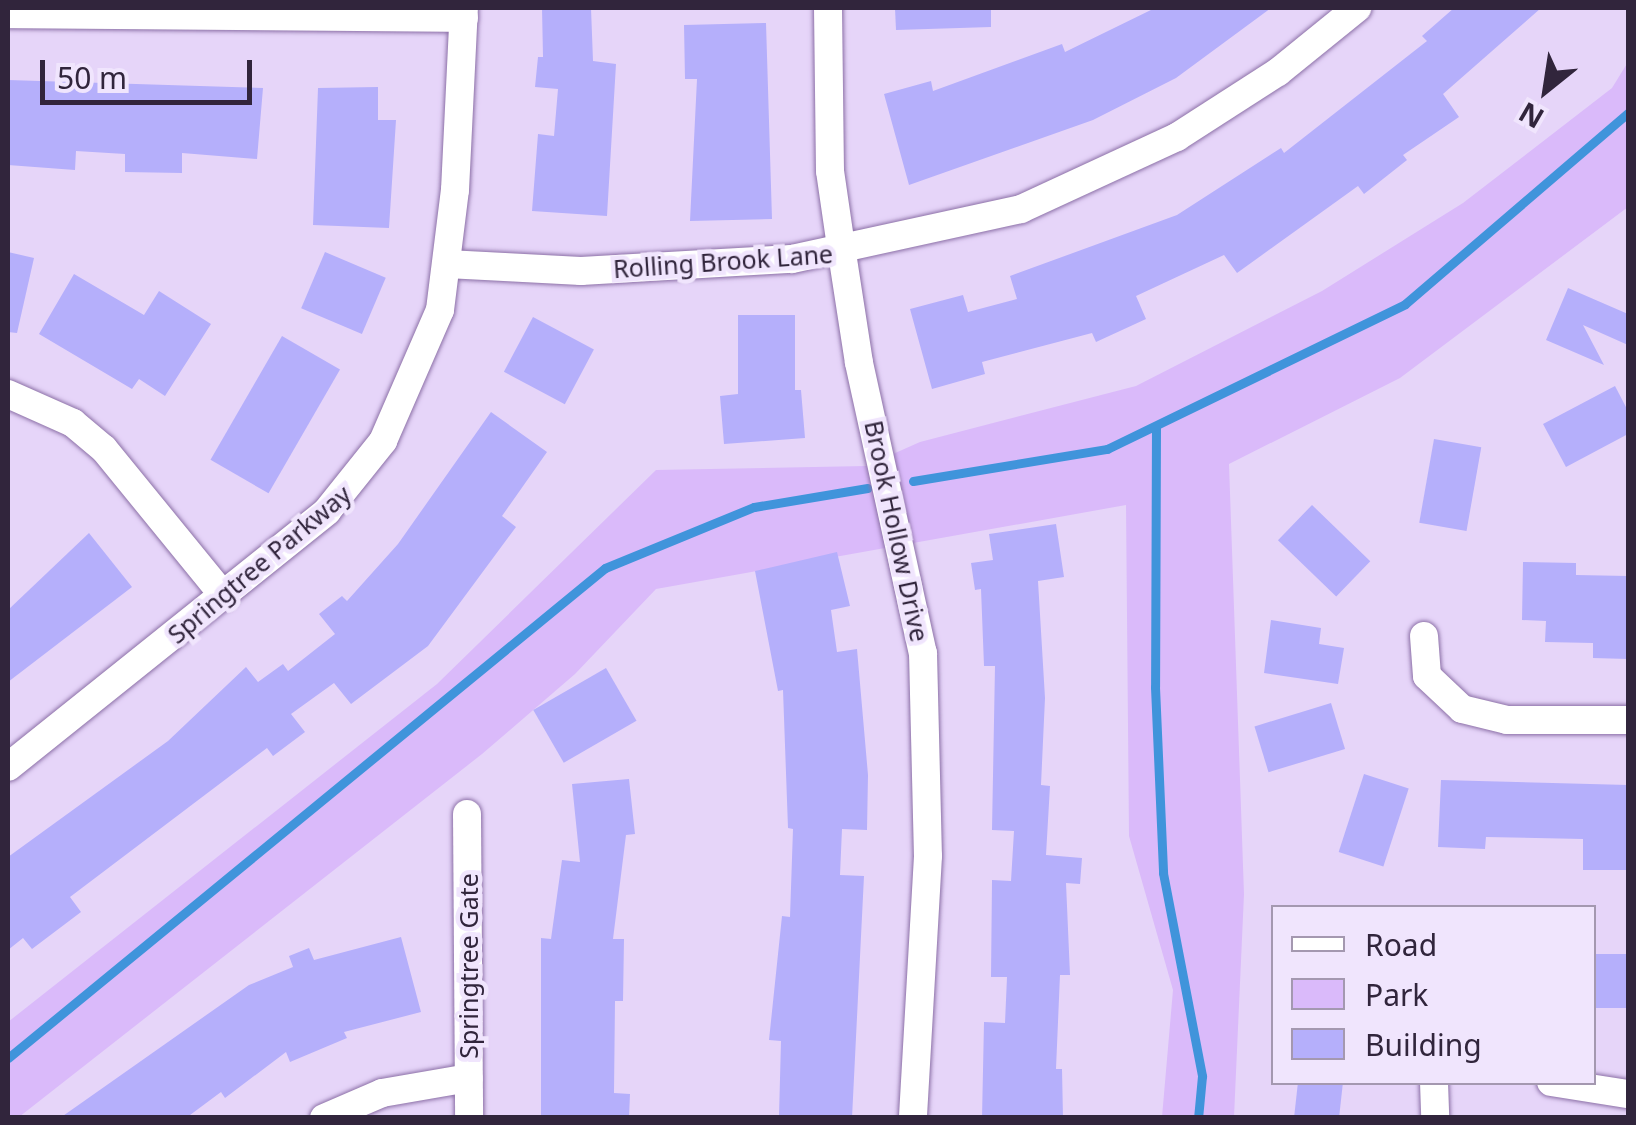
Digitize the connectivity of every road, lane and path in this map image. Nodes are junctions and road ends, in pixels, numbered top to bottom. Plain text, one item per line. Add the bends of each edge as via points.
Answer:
1 (828, 8) edge
2 (1357, 8) edge
3 (464, 13) edge
4 (8, 14) edge
5 (842, 253) junction
6 (447, 264) junction
7 (8, 394) edge
8 (224, 596) junction
9 (1424, 636) dead end
10 (1628, 720) edge
11 (8, 767) edge
12 (468, 814) dead end
13 (469, 1078) junction
14 (1434, 1085) edge
15 (1570, 1085) edge
16 (1628, 1094) edge
17 (324, 1118) edge
18 (469, 1118) edge
19 (913, 1118) edge
20 (1434, 1118) edge

1 - 5 street, Brook Hollow Drive via 830,171
2 - 5 street, Rolling Brook Lane via 1278,72 1106,173 1021,209
3 - 4 street
3 - 6 street, Springtree Parkway
5 - 6 street, Rolling Brook Lane via 581,271
5 - 19 street, Brook Hollow Drive via 858,363 923,653 928,856
6 - 8 street, Springtree Parkway via 440,310 409,393 358,479
7 - 8 street via 74,423 104,449
8 - 11 street, Springtree Parkway
9 - 10 street via 1427,676 1462,709 1507,720
12 - 13 street, Springtree Gate
13 - 17 street via 382,1093
13 - 18 street, Springtree Gate
14 - 20 street
15 - 16 street

